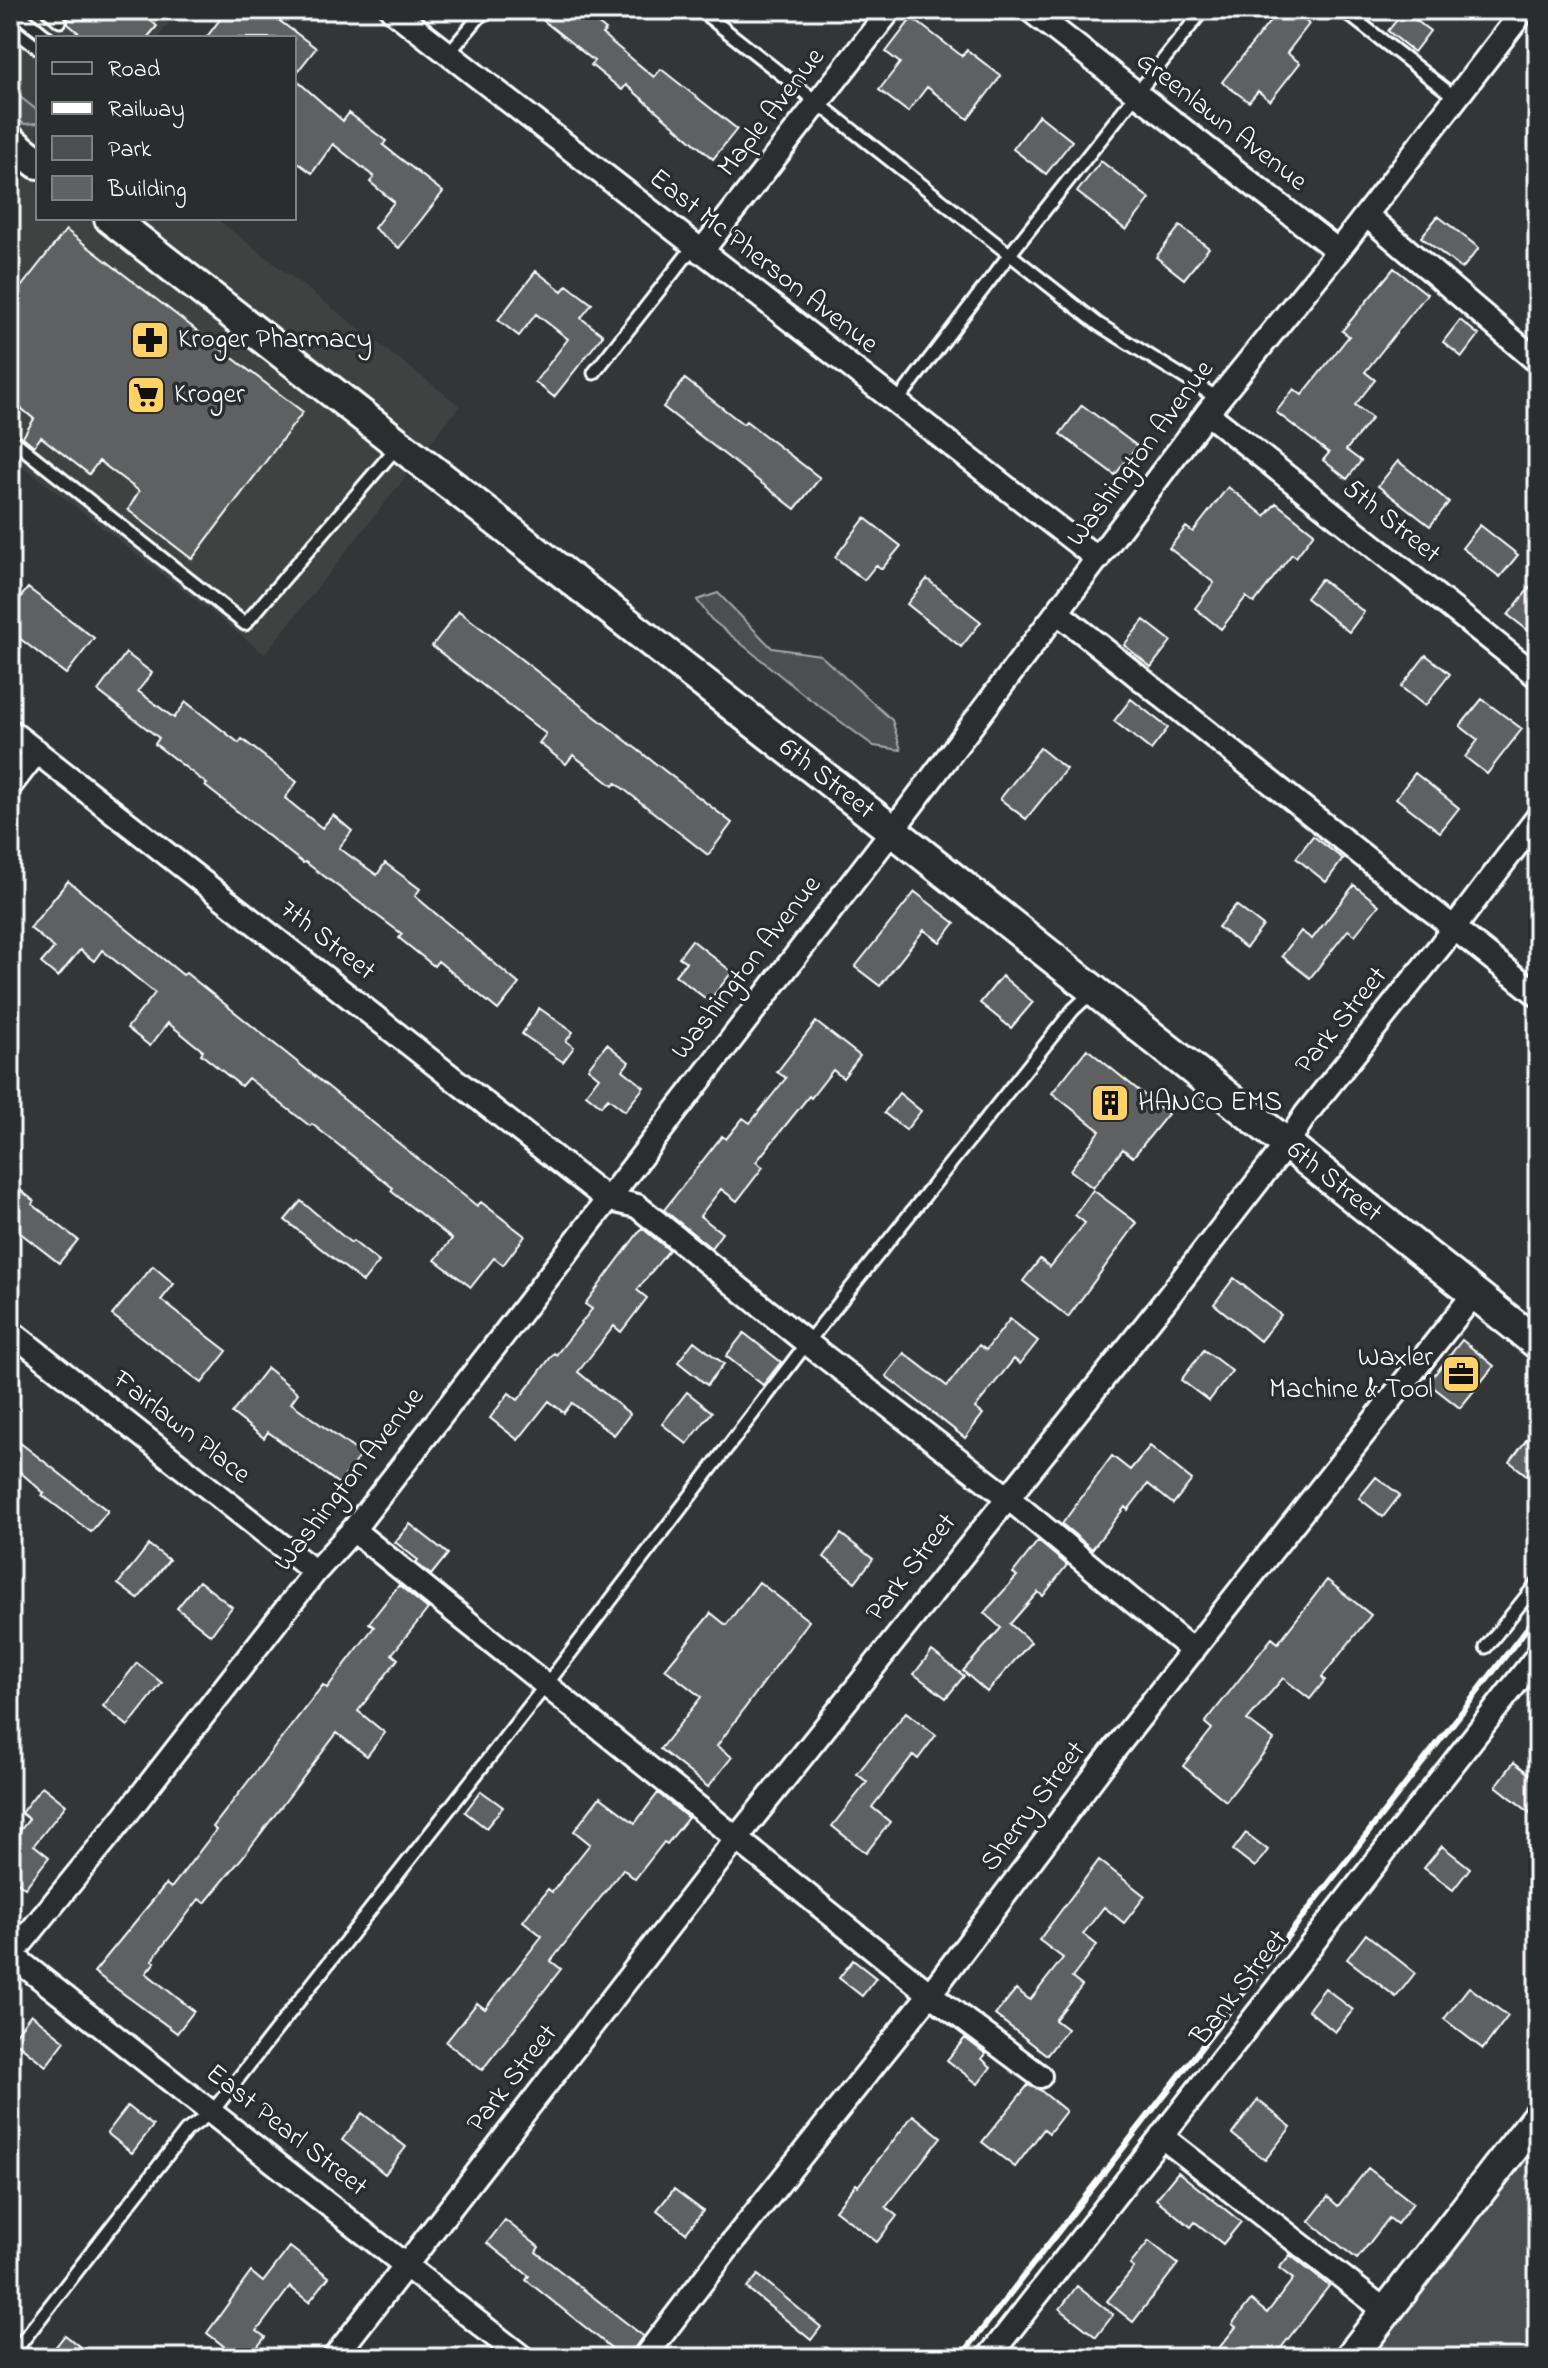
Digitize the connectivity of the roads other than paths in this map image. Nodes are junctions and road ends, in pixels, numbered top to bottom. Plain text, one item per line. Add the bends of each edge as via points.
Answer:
1 (13, 10) edge
2 (47, 10) edge
3 (392, 10) edge
4 (485, 10) edge
5 (700, 10) edge
6 (890, 10) edge
7 (1030, 10) edge
8 (1203, 10) edge
9 (1343, 10) edge
10 (1524, 10) edge
11 (60, 21) dead end
12 (10, 27) edge
13 (46, 36) edge
14 (36, 46) edge
15 (448, 54) junction
16 (1137, 95) junction
17 (1456, 98) junction
18 (819, 102) junction
19 (10, 141) edge
20 (36, 161) edge
21 (1366, 215) junction
22 (113, 220) edge
23 (697, 249) junction
24 (1338, 251) junction
25 (1010, 254) junction
26 (1538, 362) edge
27 (594, 373) dead end
28 (896, 403) junction
29 (1213, 406) junction
30 (10, 438) edge
31 (400, 444) junction
32 (1098, 559) junction
33 (1057, 612) junction
34 (1538, 677) edge
35 (10, 731) edge
36 (37, 751) junction
37 (10, 786) edge
38 (1538, 817) edge
39 (892, 831) junction
40 (1455, 927) junction
41 (1093, 991) junction
42 (1538, 995) edge
43 (1286, 1145) junction
44 (607, 1199) junction
45 (1474, 1294) junction
46 (10, 1331) edge
47 (807, 1343) junction
48 (1538, 1344) edge
49 (1007, 1497) junction
50 (353, 1530) junction
51 (315, 1572) junction
52 (1538, 1582) edge
53 (1486, 1647) dead end
54 (1193, 1651) junction
55 (1538, 1655) edge
56 (546, 1685) junction
57 (736, 1839) junction
58 (11, 1955) edge
59 (930, 1994) junction
60 (1040, 2076) dead end
61 (212, 2112) junction
62 (1538, 2116) edge
63 (1161, 2136) junction
64 (407, 2265) junction
65 (1387, 2312) junction
66 (10, 2357) edge
67 (334, 2358) edge
68 (523, 2358) edge
69 (644, 2358) edge
70 (988, 2358) edge
71 (1350, 2358) edge

1 - 13 lane
2 - 11 lane
3 - 15 street, East Mc Pherson Avenue
4 - 15 lane
5 - 18 lane
6 - 18 street, Maple Avenue
7 - 16 street, Greenlawn Avenue
8 - 16 lane
9 - 17 lane
10 - 17 street, Washington Avenue
12 - 14 lane
15 - 23 street, East Mc Pherson Avenue
16 - 24 street, Greenlawn Avenue
16 - 25 lane
17 - 21 street, Washington Avenue
18 - 23 street, Maple Avenue
18 - 25 lane
19 - 20 street
21 - 24 street, Washington Avenue
21 - 26 street
22 - 31 street, 6th Street
23 - 27 lane
23 - 28 street, East Mc Pherson Avenue
24 - 29 street, Washington Avenue
25 - 28 lane
25 - 29 lane
28 - 32 street, East Mc Pherson Avenue
29 - 32 street, Washington Avenue
29 - 34 street, 5th Street
30 - 31 lane via 245,624
31 - 39 street, 6th Street
32 - 33 street, Washington Avenue
33 - 39 street, Washington Avenue
33 - 40 street
35 - 36 street, 7th Street
36 - 37 street
36 - 44 street, 7th Street
38 - 40 street, Park Street
39 - 41 street, 6th Street
39 - 44 street, Washington Avenue
40 - 42 street
40 - 43 street, Park Street
41 - 43 street, 6th Street
41 - 47 lane
43 - 45 street, 6th Street
43 - 49 street, Park Street
44 - 47 street, 7th Street via 637,1206
44 - 50 street, Washington Avenue
45 - 48 street, 6th Street
45 - 54 street, Sherry Street
46 - 51 street, Fairlawn Place
47 - 49 street, 7th Street
47 - 56 lane
49 - 54 street, 7th Street
49 - 57 street, Park Street
50 - 51 street, Washington Avenue
50 - 56 street
51 - 58 street, Washington Avenue
52 - 53 lane
54 - 59 street, Sherry Street
55 - 63 street, Bank Street
56 - 57 street
56 - 61 lane
57 - 59 street
57 - 64 street, Park Street
58 - 61 street, East Pearl Street
59 - 60 street
59 - 69 street, Sherry Street
61 - 64 street, East Pearl Street
61 - 66 lane via 186,2131
62 - 65 street
63 - 65 street
63 - 70 street, Bank Street
64 - 67 street, Park Street
64 - 68 street, East Pearl Street
65 - 71 street

